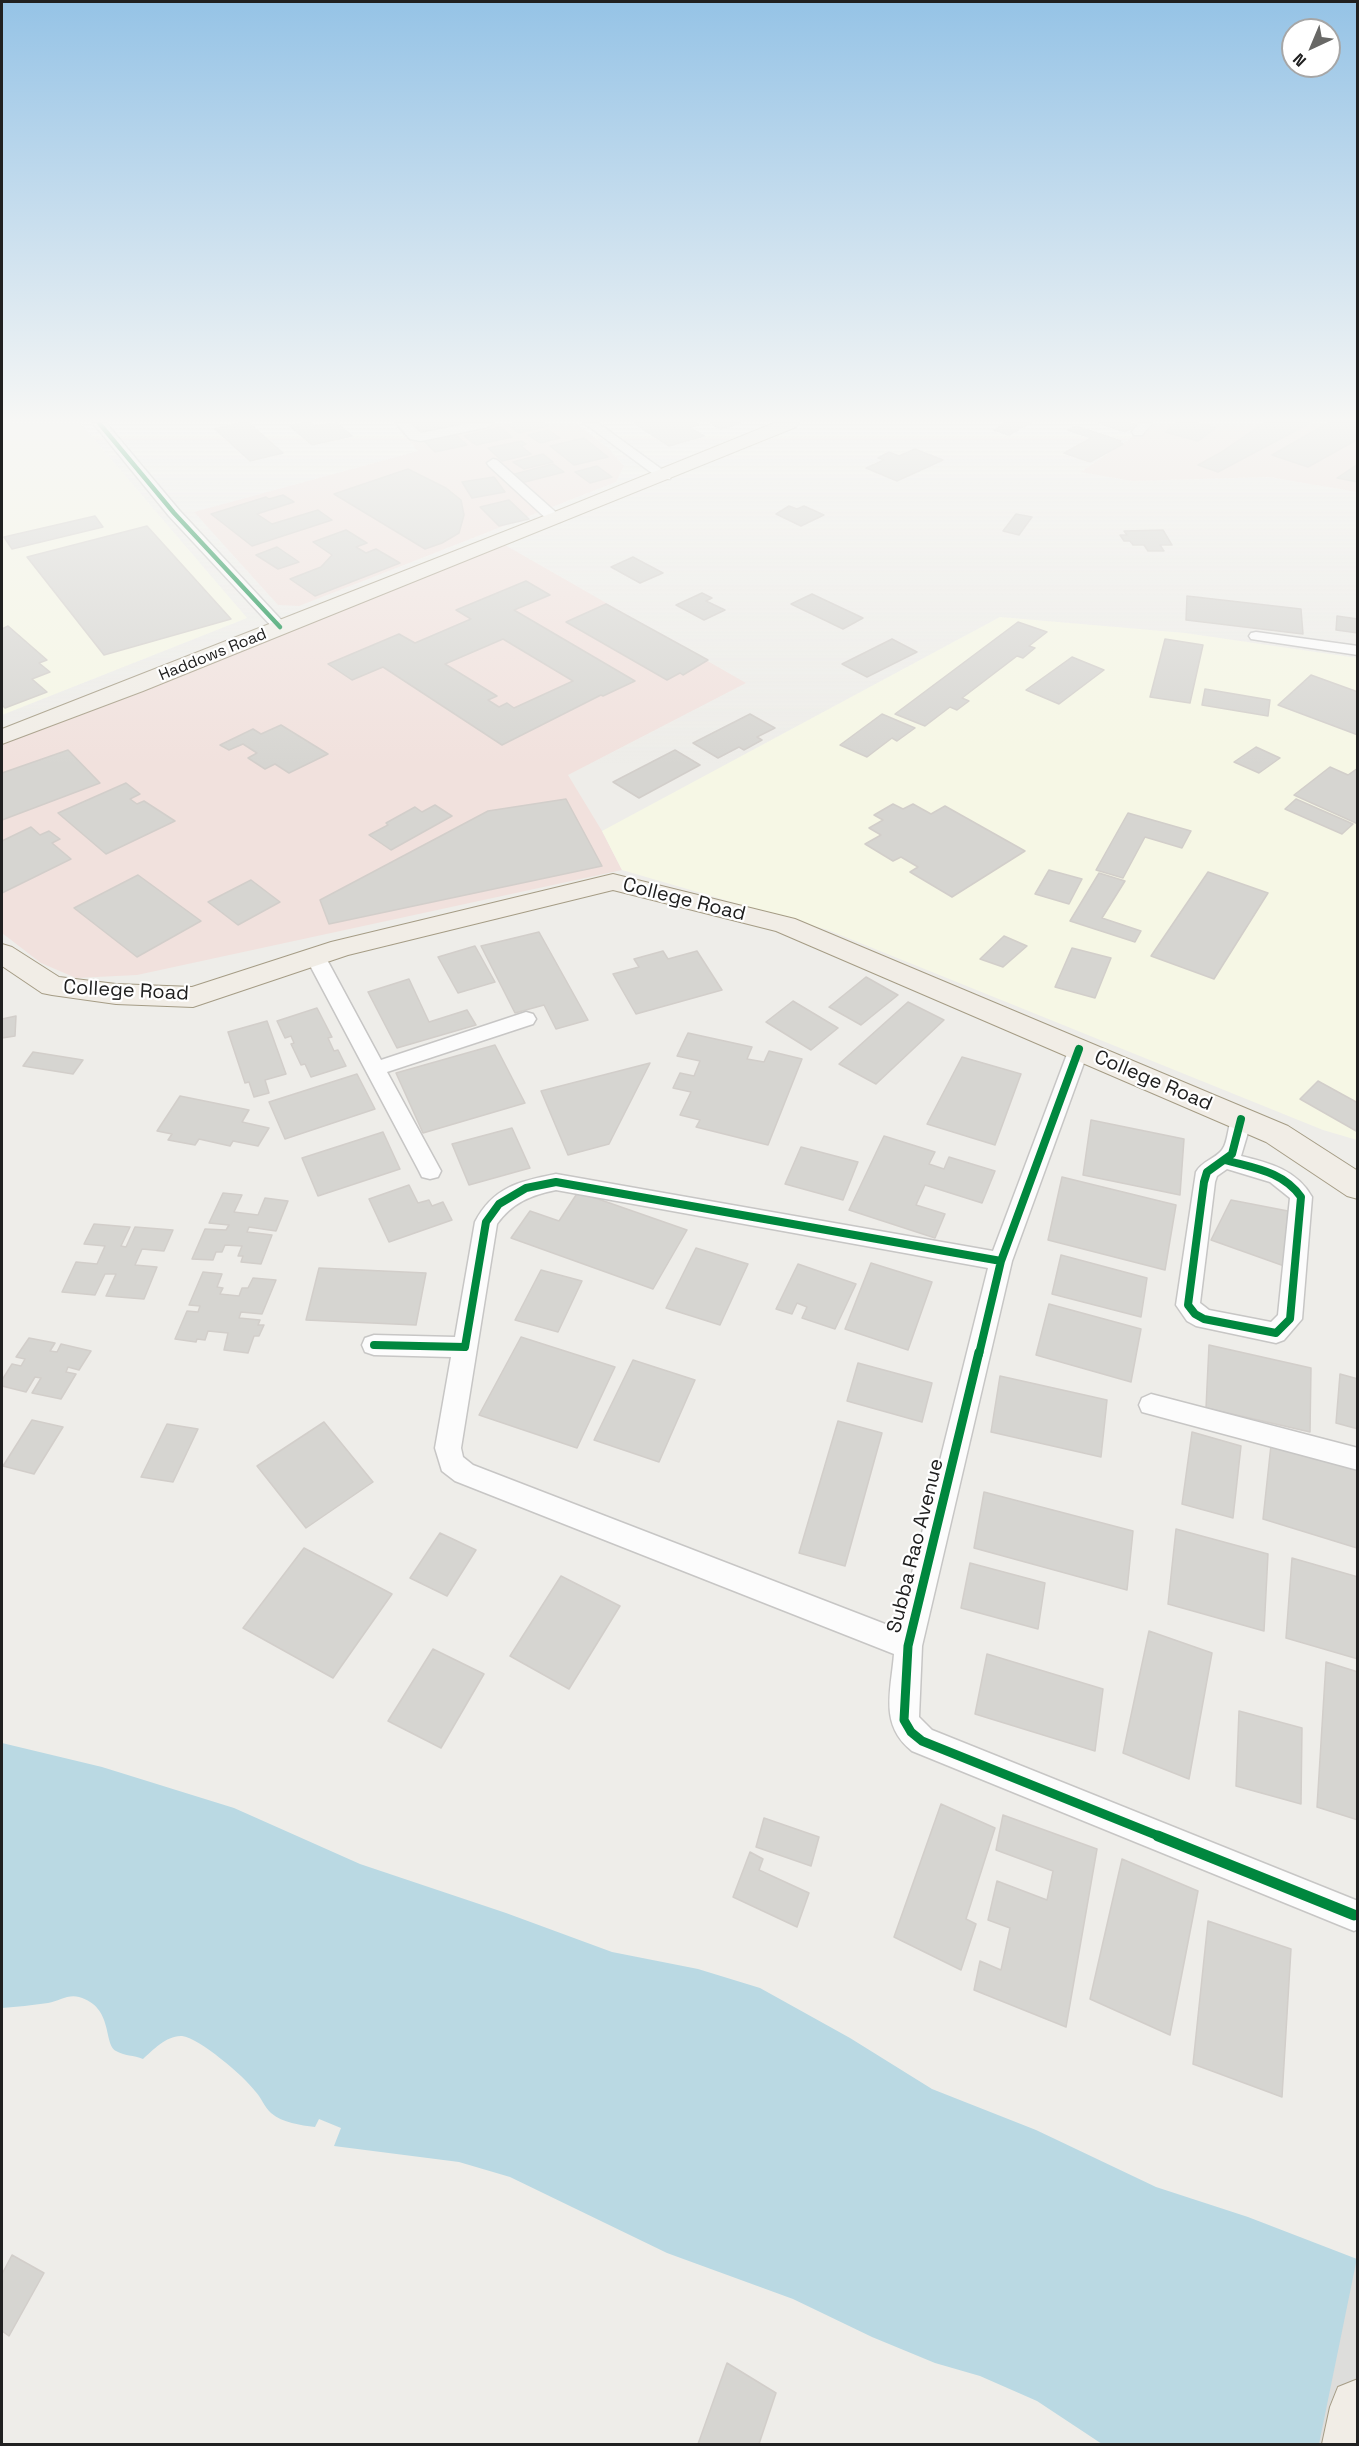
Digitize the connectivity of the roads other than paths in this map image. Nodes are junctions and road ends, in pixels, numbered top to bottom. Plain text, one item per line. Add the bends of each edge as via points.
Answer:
1 (196, 537) edge
2 (509, 537) edge
3 (279, 627) junction
4 (1256, 636) dead end
5 (1358, 651) edge
6 (2, 737) edge
7 (2, 952) edge
8 (315, 956) junction
9 (526, 1019) dead end
10 (1079, 1049) junction
11 (375, 1068) junction
12 (1241, 1119) junction
13 (1225, 1160) junction
14 (430, 1171) dead end
15 (1358, 1187) edge
16 (1001, 1261) junction
17 (374, 1346) dead end
18 (465, 1347) junction
19 (1151, 1405) dead end
20 (1358, 1459) edge
21 (908, 1646) junction
22 (1354, 1915) dead end
23 (1358, 2407) edge
24 (1350, 2445) edge

1 - 3 street
2 - 3 main road, Haddows Road
3 - 6 main road, Haddows Road
4 - 5 street
7 - 8 main road, College Road via 52,986 116,994 193,996
8 - 10 main road, College Road via 613,882 785,925
8 - 11 street
9 - 11 street
10 - 12 main road, College Road
10 - 16 street, Subba Rao Avenue
11 - 14 street
12 - 13 street via 1232,1154
12 - 15 main road, College Road via 1277,1134
13 - 13 street via 1207,1172 1204,1182 1188,1305 1204,1319 1276,1333 1290,1319 1301,1197 1288,1181
16 - 18 street via 556,1182 526,1188 499,1204 486,1222
16 - 21 street, Subba Rao Avenue
17 - 18 street
18 - 21 street via 448,1448 451,1463 464,1473
19 - 20 street
21 - 22 street, Subba Rao Avenue via 904,1720 922,1741
23 - 24 main road

